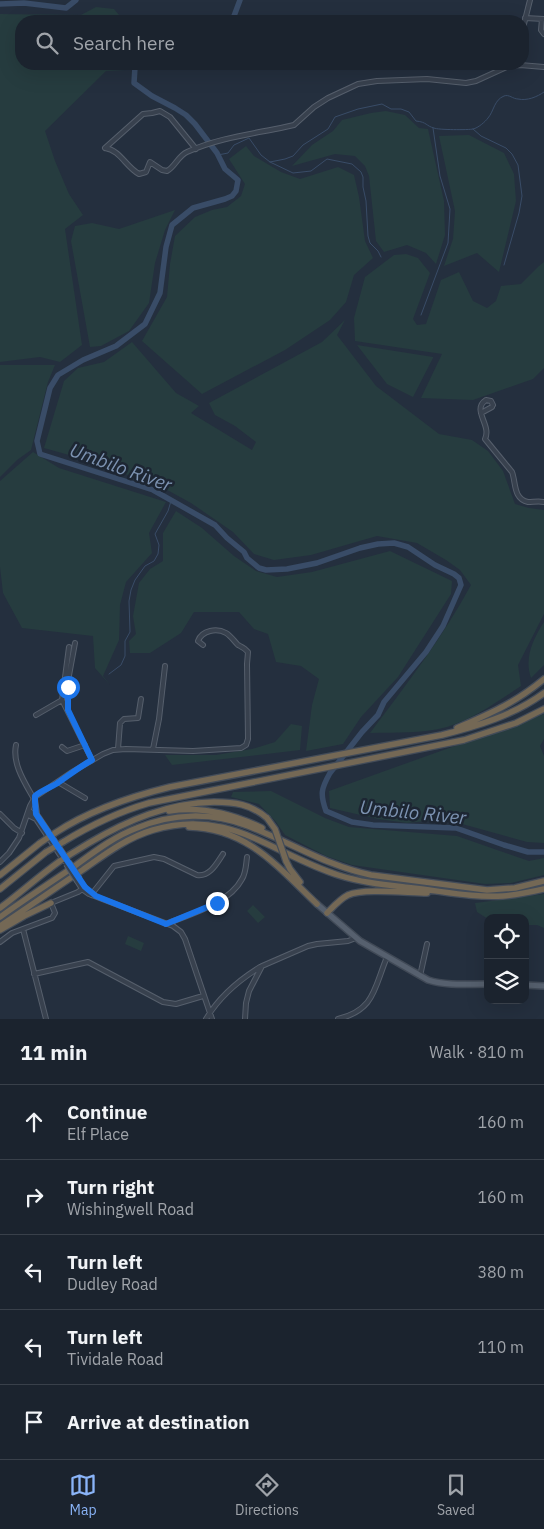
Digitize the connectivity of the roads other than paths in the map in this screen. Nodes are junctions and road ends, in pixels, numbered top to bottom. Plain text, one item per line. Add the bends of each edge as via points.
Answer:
1 (530, 0) edge
2 (526, 15) edge
3 (529, 18) edge
4 (543, 19) edge
5 (544, 34) edge
6 (529, 66) edge
7 (544, 67) edge
8 (500, 70) edge
9 (196, 149) junction
10 (481, 413) junction
11 (544, 502) edge
12 (75, 643) dead end
13 (203, 645) dead end
14 (69, 647) dead end
15 (165, 666) dead end
16 (544, 679) edge
17 (544, 693) edge
18 (141, 699) dead end
19 (62, 700) junction
20 (544, 704) edge
21 (544, 709) edge
22 (68, 710) junction
23 (36, 715) dead end
24 (500, 728) junction
25 (442, 735) junction
26 (85, 744) junction
27 (16, 745) dead end
28 (62, 747) dead end
29 (118, 749) junction
30 (153, 749) junction
31 (92, 760) junction
32 (58, 782) junction
33 (34, 798) junction
34 (85, 798) dead end
35 (28, 813) junction
36 (0, 814) edge
37 (36, 814) junction
38 (138, 818) junction
39 (22, 833) junction
40 (128, 840) junction
41 (224, 854) dead end
42 (247, 857) dead end
43 (318, 859) junction
44 (66, 861) junction
45 (0, 862) edge
46 (0, 875) edge
47 (544, 881) edge
48 (84, 888) junction
49 (0, 889) edge
50 (544, 889) edge
51 (447, 892) junction
52 (93, 895) junction
53 (318, 902) junction
54 (51, 903) junction
55 (0, 908) edge
56 (328, 912) junction
57 (0, 917) edge
58 (166, 924) junction
59 (0, 926) edge
60 (23, 929) junction
61 (0, 930) edge
62 (356, 938) junction
63 (0, 942) edge
64 (427, 944) dead end
65 (387, 957) junction
66 (262, 966) junction
67 (34, 974) junction
68 (420, 976) junction
69 (484, 984) edge
70 (529, 985) edge
71 (544, 986) edge
72 (203, 996) junction
73 (210, 1012) junction
74 (46, 1019) edge
75 (206, 1019) edge
76 (212, 1019) edge
77 (245, 1019) edge
78 (338, 1019) edge

1 - 2 street
3 - 4 street
4 - 5 street via 541,30
6 - 7 street
8 - 9 street via 466,83 427,79 358,84 320,103 290,126
9 - 9 street via 184,154 167,171 150,163 146,172 139,174 117,153 105,148 143,114 160,111 170,117
10 - 10 street via 493,406 489,401 480,407
10 - 11 street via 488,431 485,439 512,472 518,496 524,501
12 - 22 street via 68,681
13 - 30 street via 198,641 202,635 219,631 228,634 248,652 246,745 196,751
14 - 19 street
15 - 30 street
16 - 25 highway via 495,712
17 - 25 highway via 496,719
18 - 29 street via 138,718 124,719 120,723
19 - 22 street
19 - 23 street
20 - 24 highway
21 - 24 highway
22 - 26 street
24 - 49 highway, bridge via 464,740 143,805 100,820 46,852
25 - 46 highway, bridge via 185,784 133,797 99,809 55,833
26 - 28 street via 67,751
26 - 31 street
27 - 33 street via 16,761
29 - 30 street
29 - 31 street
31 - 32 street
32 - 33 street
32 - 34 street
33 - 35 street
33 - 37 street
35 - 37 street
35 - 39 street
35 - 44 street via 36,819
36 - 39 street
37 - 44 street
38 - 43 highway via 180,810 217,812 255,825
38 - 44 highway via 109,832
38 - 53 highway, bridge via 172,807 206,802 247,805 267,818 294,875
39 - 45 street
40 - 51 highway via 154,829 175,825 220,826 255,837 318,868 347,878
40 - 53 highway via 180,827 222,832 245,841 268,857
40 - 59 highway
41 - 52 street via 212,870 202,876 161,857 122,864 112,868
42 - 58 street via 243,878 228,895 217,903
43 - 47 highway via 371,875 487,890
43 - 57 highway via 229,820 204,816 169,818 118,837
44 - 48 street, bridge
44 - 55 highway
48 - 52 street
48 - 54 street
50 - 51 highway via 494,896
51 - 56 highway via 362,891 348,895
52 - 58 street
53 - 56 main road
54 - 60 street via 55,912 53,918
54 - 61 highway
56 - 62 main road
58 - 72 street via 183,935
60 - 63 street
60 - 67 street
62 - 65 main road
62 - 66 street via 348,942 308,946
64 - 68 street
65 - 68 main road
65 - 78 street via 366,1005 354,1014
66 - 73 street via 239,982
66 - 77 street via 249,991
67 - 72 street via 88,962 163,1002 176,1004
67 - 74 street
68 - 69 main road via 438,983
70 - 71 main road
72 - 73 street
73 - 75 street
73 - 76 street

